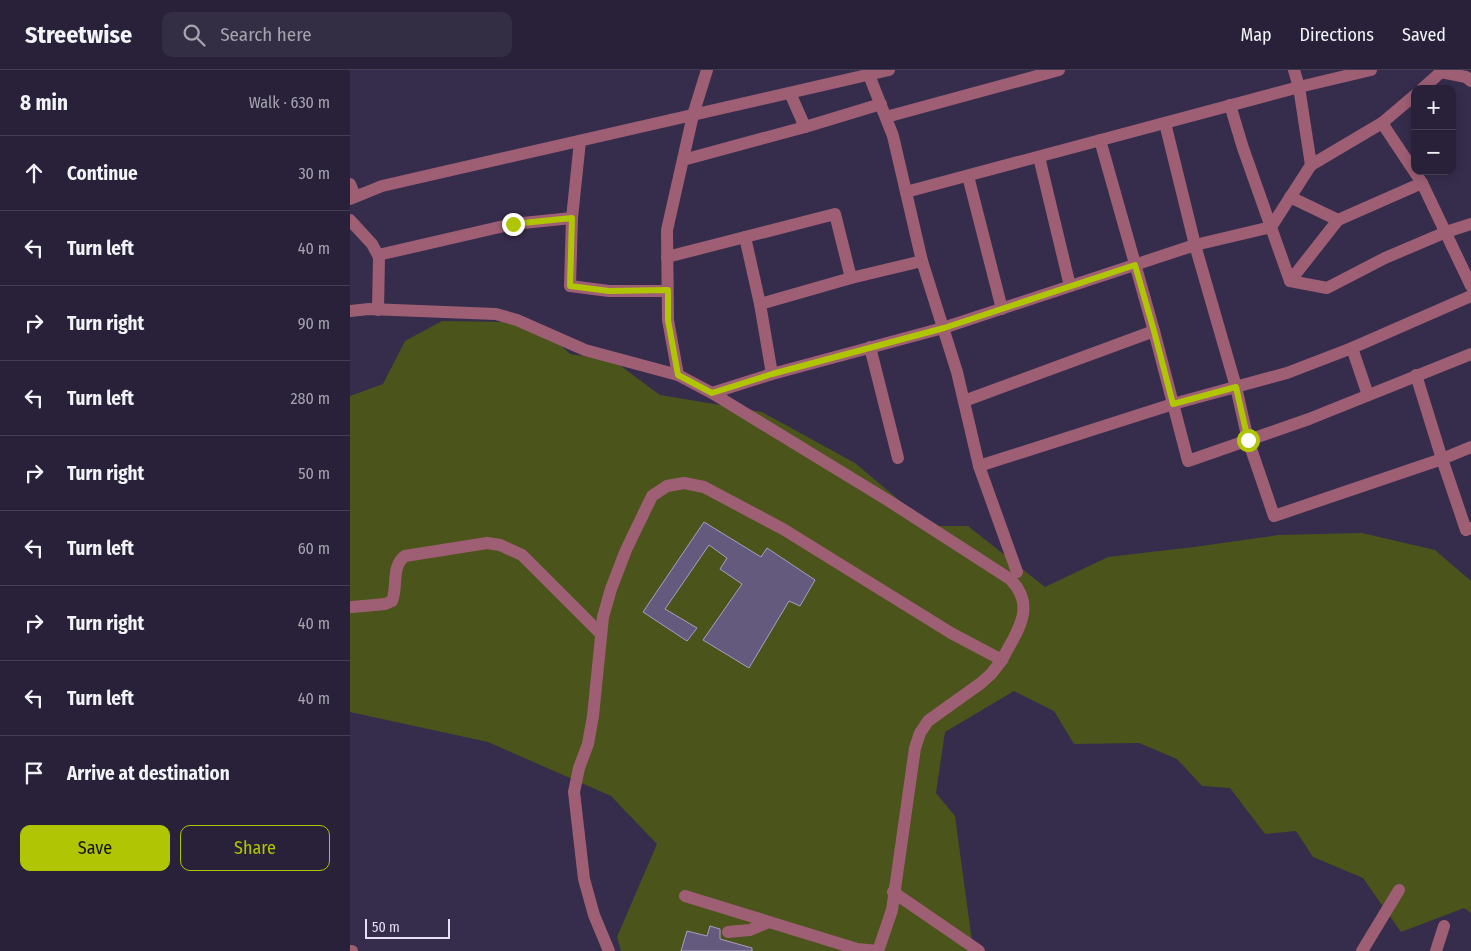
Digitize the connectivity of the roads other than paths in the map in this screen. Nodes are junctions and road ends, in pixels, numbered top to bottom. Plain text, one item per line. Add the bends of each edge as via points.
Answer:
1 (707, 70) edge
2 (1059, 70) edge
3 (1294, 70) edge
4 (1371, 70) edge
5 (1441, 71) edge
6 (878, 72) edge
7 (1471, 81) edge
8 (1426, 85) edge
9 (1299, 87) junction
10 (790, 93) junction
11 (1411, 98) edge
12 (881, 104) junction
13 (1230, 106) junction
14 (694, 115) junction
15 (886, 117) junction
16 (1165, 123) junction
17 (1382, 123) junction
18 (805, 127) junction
19 (1100, 140) junction
20 (580, 141) junction
21 (1039, 156) junction
22 (683, 160) junction
23 (1312, 165) junction
24 (968, 176) junction
25 (1422, 183) junction
26 (906, 192) junction
27 (352, 193) edge
28 (1290, 197) junction
29 (572, 218) junction
30 (350, 220) edge
31 (1338, 220) junction
32 (1471, 224) edge
33 (1271, 227) junction
34 (1446, 232) junction
35 (745, 237) junction
36 (1195, 245) junction
37 (378, 255) junction
38 (667, 257) junction
39 (922, 261) junction
40 (1135, 265) junction
41 (851, 278) junction
42 (1290, 281) junction
43 (1070, 286) junction
44 (1471, 286) edge
45 (668, 290) junction
46 (1471, 296) edge
47 (760, 304) junction
48 (1002, 309) junction
49 (378, 310) junction
50 (350, 311) edge
51 (944, 328) junction
52 (1154, 331) junction
53 (870, 347) junction
54 (1352, 348) junction
55 (1471, 354) edge
56 (772, 374) junction
57 (678, 375) junction
58 (1416, 375) junction
59 (1236, 387) junction
60 (712, 393) junction
61 (1368, 395) junction
62 (964, 401) junction
63 (1173, 404) junction
64 (1248, 440) junction
65 (1471, 447) edge
66 (898, 458) dead end
67 (1442, 459) junction
68 (979, 466) junction
69 (1471, 528) edge
70 (1017, 572) dead end
71 (352, 607) dead end
72 (601, 634) junction
73 (1002, 660) junction
74 (1399, 890) dead end
75 (893, 892) junction
76 (685, 896) dead end
77 (769, 922) junction
78 (1444, 926) dead end
79 (728, 932) dead end
80 (857, 950) edge
81 (609, 951) edge
82 (979, 951) edge
83 (1362, 951) edge
84 (1436, 951) edge

1 - 14 street
2 - 15 street
3 - 9 street
4 - 9 street
5 - 7 street
5 - 8 street
6 - 10 street
6 - 12 street
9 - 13 street
9 - 23 street
10 - 14 street
10 - 18 street
11 - 17 street
12 - 15 street
12 - 18 street
13 - 16 street
13 - 33 street
14 - 20 street
14 - 22 street
15 - 26 street
16 - 19 street
16 - 36 street
17 - 23 street
17 - 25 street
18 - 22 street
19 - 21 street
19 - 40 street
20 - 27 street
20 - 29 street
21 - 24 street
21 - 43 street
22 - 38 street via 666,230
23 - 28 street
24 - 26 street
24 - 48 street
25 - 31 street
25 - 34 street
26 - 39 street
28 - 31 street
28 - 33 street
29 - 37 street via 513,224
29 - 45 street via 570,286 609,291
30 - 37 street
31 - 42 street
32 - 34 street
33 - 36 street
33 - 42 street
34 - 42 street via 1327,288
34 - 44 street
35 - 38 street
35 - 41 street via 834,214
35 - 47 street
36 - 40 street
36 - 59 street
37 - 49 street
38 - 45 street
39 - 41 street
39 - 51 street
40 - 43 street
40 - 52 street
41 - 47 street
43 - 48 street
45 - 57 street via 668,320
46 - 54 street
47 - 56 street
48 - 51 street
49 - 50 street
49 - 57 street via 496,314 584,350
51 - 53 street
51 - 62 street
52 - 62 street
52 - 63 street
53 - 56 street
53 - 66 street
54 - 59 street via 1287,373
54 - 61 street
55 - 58 street
56 - 60 street
57 - 60 street
58 - 61 street
58 - 67 street
59 - 63 street
59 - 64 street
60 - 73 street via 930,526 1010,579 1019,588 1024,609 1022,622
61 - 64 street
62 - 68 street
63 - 64 street via 1188,461
63 - 68 street
64 - 67 street via 1274,516
65 - 67 street
67 - 69 street via 1466,530
68 - 70 street
71 - 72 street via 392,601 397,566 405,556 487,543 522,555
72 - 73 street via 611,589 652,496 667,486 684,483 704,487 783,529 951,633
72 - 81 street via 593,716 579,768 574,804 584,879
73 - 75 street via 981,683 928,721 920,733
74 - 83 street
75 - 80 street via 892,910 878,951
75 - 82 street
76 - 77 street
77 - 79 street via 750,930
77 - 80 street
78 - 84 street

